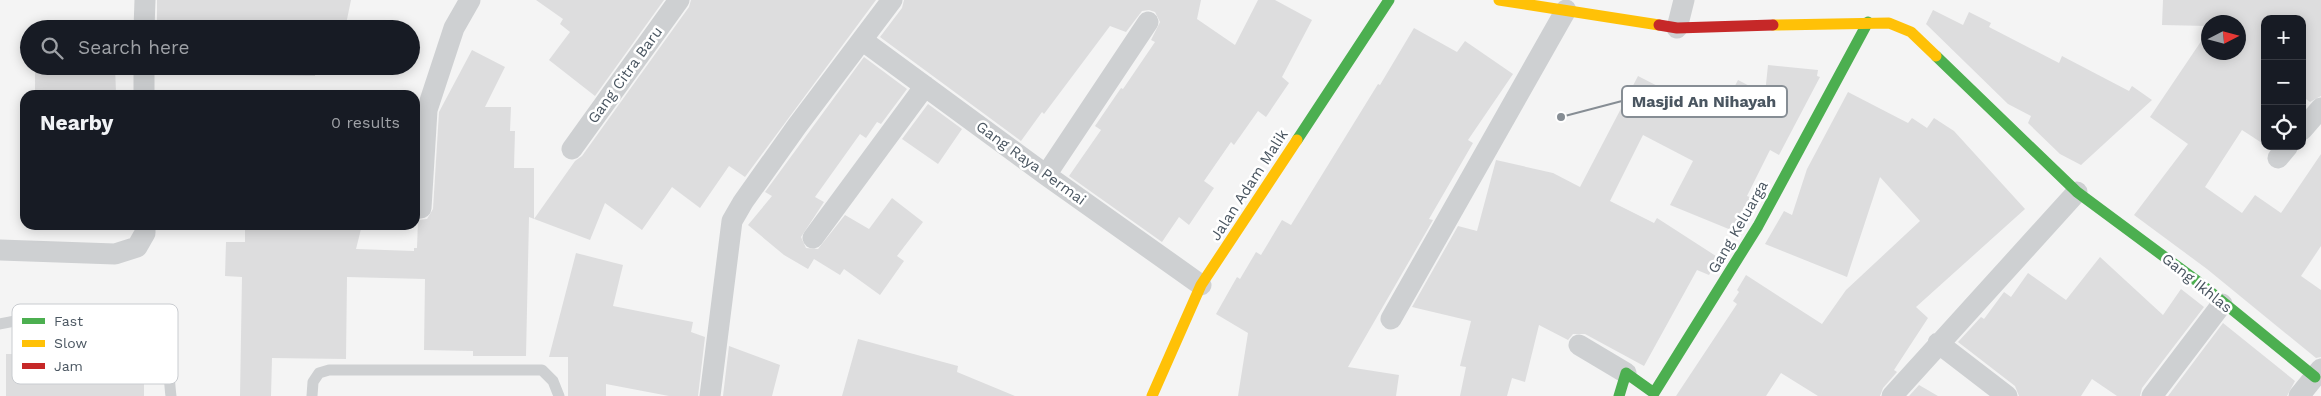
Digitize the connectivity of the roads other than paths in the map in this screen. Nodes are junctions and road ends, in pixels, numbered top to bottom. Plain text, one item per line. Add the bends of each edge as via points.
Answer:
1 (145, 0) edge
2 (470, 0) edge
3 (679, 0) edge
4 (892, 0) edge
5 (1389, 0) edge
6 (1499, 0) edge
7 (1684, 0) edge
8 (1566, 10) junction
9 (144, 20) edge
10 (1148, 22) dead end
11 (1868, 22) junction
12 (1677, 28) junction
13 (862, 40) junction
14 (144, 75) edge
15 (925, 86) junction
16 (144, 90) edge
17 (2321, 108) edge
18 (2306, 125) edge
19 (572, 150) dead end
20 (1046, 175) junction
21 (2077, 192) junction
22 (421, 208) dead end
23 (145, 230) edge
24 (814, 238) dead end
25 (0, 250) edge
26 (1201, 285) junction
27 (2222, 304) junction
28 (1391, 319) dead end
29 (1938, 343) junction
30 (1579, 345) dead end
31 (1626, 373) junction
32 (2318, 373) edge
33 (1657, 394) edge
34 (312, 396) edge
35 (559, 396) edge
36 (710, 396) edge
37 (1152, 396) edge
38 (1619, 396) edge
39 (1892, 396) edge
40 (2007, 396) edge
41 (2152, 396) edge
42 (2299, 396) edge

1 - 9 street
2 - 22 street via 454,28 427,110
3 - 19 street, Gang Citra Baru
4 - 13 street
5 - 26 street, Jalan Adam Malik
6 - 8 street, Gang Ikhlas
7 - 12 street
8 - 12 street, Gang Ikhlas
8 - 28 street
10 - 20 street
11 - 12 street, Gang Ikhlas
11 - 21 street, Gang Ikhlas via 1889,23 1910,32
11 - 33 street, Gang Keluarga via 1758,226
13 - 15 street, Gang Raya Permai
13 - 36 street via 796,126 732,221
14 - 16 street
15 - 20 street, Gang Raya Permai
15 - 24 street
17 - 18 street
20 - 26 street, Gang Raya Permai
21 - 27 street, Gang Ikhlas via 2197,281
21 - 29 street
23 - 25 street via 137,247 116,254
26 - 37 street, Jalan Adam Malik
27 - 32 street, Gang Ikhlas
27 - 41 street
29 - 39 street
29 - 40 street
30 - 31 street
31 - 33 street, Gang Keluarga
31 - 38 street
32 - 42 street
34 - 35 lane via 319,373 329,370 542,370 553,381

